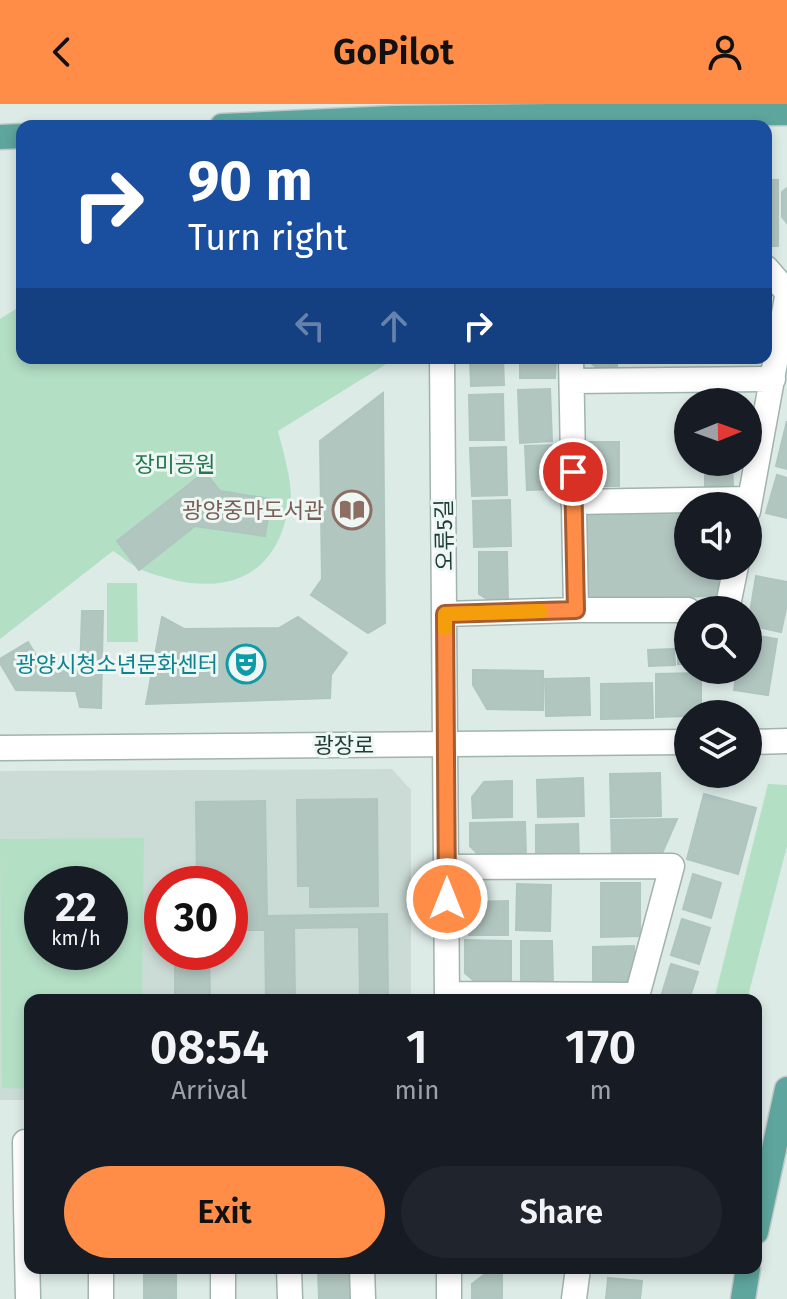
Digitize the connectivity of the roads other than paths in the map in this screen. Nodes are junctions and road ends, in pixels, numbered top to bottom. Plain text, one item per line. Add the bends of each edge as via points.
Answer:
1 (669, 104) edge
2 (629, 115) junction
3 (440, 116) edge
4 (784, 116) edge
5 (353, 120) edge
6 (772, 276) edge
7 (787, 295) edge
8 (442, 364) edge
9 (572, 369) edge
10 (773, 379) junction
11 (751, 492) edge
12 (573, 502) junction
13 (674, 504) edge
14 (576, 610) junction
15 (674, 610) edge
16 (445, 614) junction
17 (787, 741) edge
18 (674, 742) edge
19 (762, 742) edge
20 (446, 744) junction
21 (0, 748) edge
22 (446, 867) junction
23 (447, 994) edge
24 (638, 994) edge
25 (787, 1089) edge
26 (762, 1204) edge
27 (28, 1274) edge
28 (101, 1274) edge
29 (223, 1274) edge
30 (289, 1274) edge
31 (362, 1274) edge
32 (449, 1274) edge
33 (577, 1274) edge
34 (747, 1274) edge
35 (28, 1299) edge
36 (101, 1299) edge
37 (223, 1299) edge
38 (290, 1299) edge
39 (363, 1299) edge
40 (449, 1299) edge
41 (574, 1299) edge
42 (743, 1299) edge

1 - 2 main road
2 - 3 main road
2 - 4 main road
3 - 5 main road
6 - 7 street
7 - 10 street
8 - 16 street, 오류5길
9 - 10 street
9 - 12 street
10 - 11 street
12 - 13 street
12 - 14 street
14 - 15 street
14 - 16 street
16 - 20 street, 오류5길
17 - 19 street
18 - 20 street, 광장로
20 - 21 street, 광장로
20 - 22 street, 오류5길
22 - 23 street, 오류5길
22 - 24 street via 672,866
25 - 26 main road
27 - 35 street
28 - 36 street
29 - 37 street
30 - 38 street
31 - 39 street
32 - 40 street
33 - 41 street
34 - 42 main road

